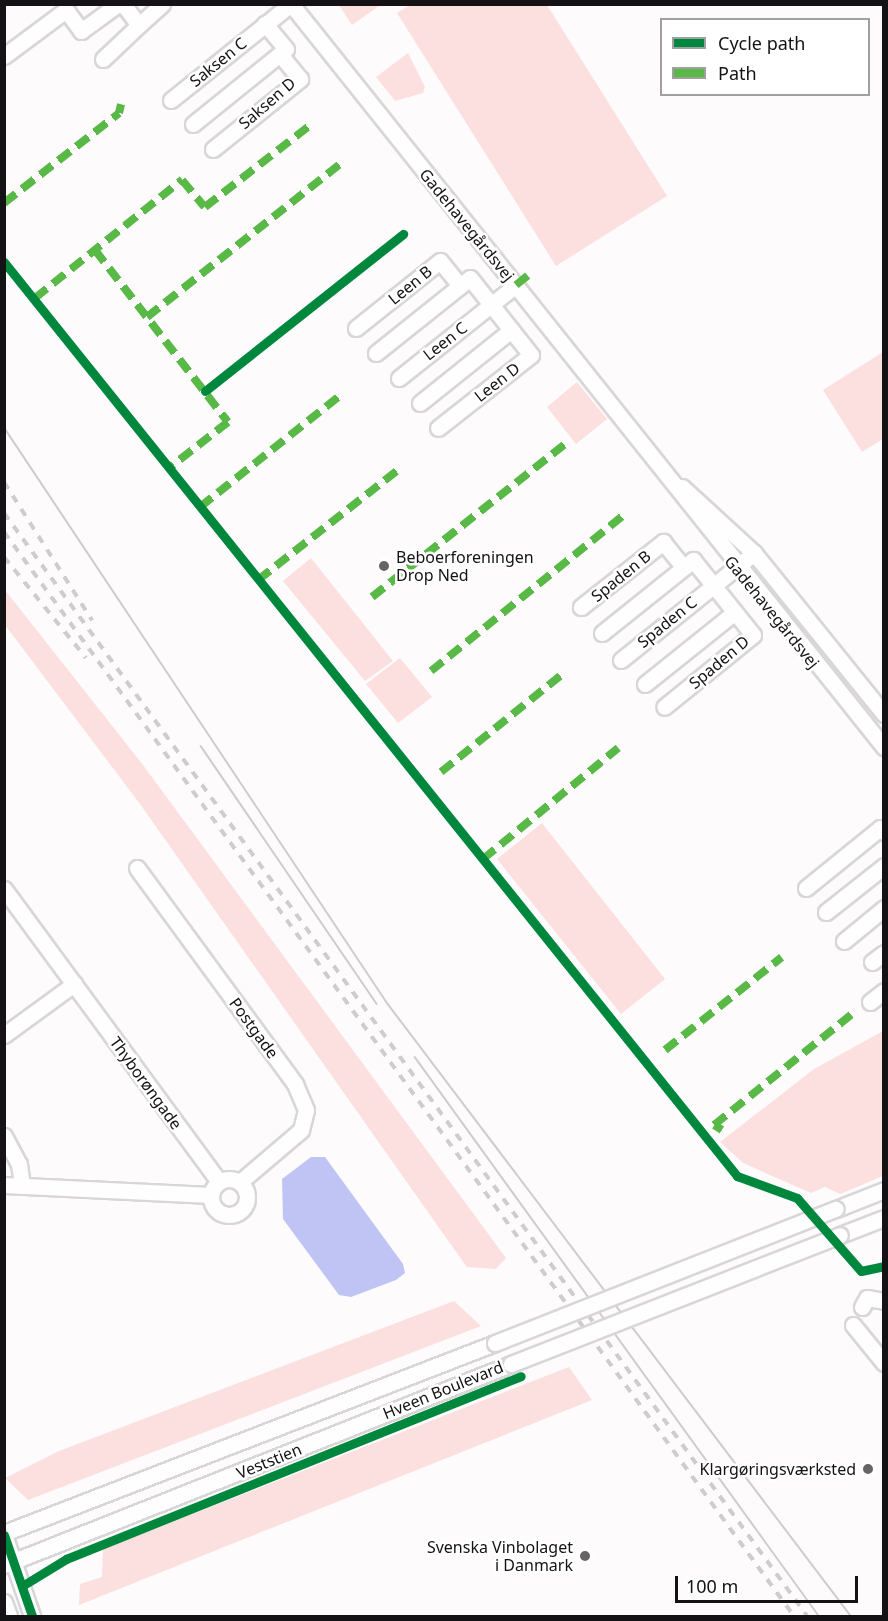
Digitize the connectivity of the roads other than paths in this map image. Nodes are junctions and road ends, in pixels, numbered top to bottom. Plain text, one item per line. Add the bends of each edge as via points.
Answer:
1 (118, 4) edge
2 (123, 4) edge
3 (162, 4) edge
4 (291, 4) edge
5 (265, 24) junction
6 (139, 25) junction
7 (280, 54) junction
8 (4, 56) edge
9 (103, 59) dead end
10 (171, 100) dead end
11 (193, 124) dead end
12 (213, 148) dead end
13 (516, 285) junction
14 (460, 286) junction
15 (491, 304) junction
16 (356, 328) dead end
17 (511, 330) junction
18 (376, 352) dead end
19 (399, 378) dead end
20 (420, 403) dead end
21 (438, 428) dead end
22 (643, 446) junction
23 (754, 553) junction
24 (683, 567) junction
25 (735, 567) junction
26 (712, 584) junction
27 (581, 607) dead end
28 (735, 612) junction
29 (602, 633) dead end
30 (621, 660) dead end
31 (645, 684) dead end
32 (664, 707) dead end
33 (884, 714) edge
34 (884, 747) edge
35 (884, 832) edge
36 (884, 866) edge
37 (137, 868) dead end
38 (806, 888) dead end
39 (4, 889) edge
40 (884, 908) edge
41 (826, 912) dead end
42 (844, 940) dead end
43 (74, 984) junction
44 (884, 991) edge
45 (870, 1002) dead end
46 (4, 1035) edge
47 (4, 1136) edge
48 (240, 1182) junction
49 (4, 1185) edge
50 (22, 1186) junction
51 (215, 1188) junction
52 (884, 1190) edge
53 (884, 1218) edge
54 (884, 1301) edge
55 (862, 1307) dead end
56 (853, 1325) dead end
57 (884, 1363) edge
58 (4, 1534) edge
59 (9, 1563) edge
60 (4, 1602) edge
61 (9, 1617) edge
62 (32, 1617) edge

1 - 8 street via 81,31 66,10
2 - 6 street
3 - 6 street
4 - 5 street, Saksen C
4 - 13 street, Gadehavegårdsvej
5 - 7 street, Saksen D via 286,49
5 - 10 street, Saksen C
6 - 9 street
7 - 11 street, Saksen D
7 - 12 street, Saksen D via 300,79
13 - 15 street, Leen C
13 - 22 street, Gadehavegårdsvej
14 - 15 street via 470,278
14 - 16 street, Leen B via 440,261
14 - 18 street, Leen B
15 - 17 street, Leen D
15 - 19 street, Leen C
17 - 20 street, Leen D
17 - 21 street, Leen D via 531,355
22 - 23 street, Gadehavegårdsvej
22 - 25 street, Gadehavegårdsvej
23 - 25 street, Spaden C
23 - 33 street, Gadehavegårdsvej
24 - 26 street via 693,560
24 - 27 street, Spaden B via 663,542
24 - 29 street, Spaden B
25 - 26 street, Spaden C
25 - 34 street, Gadehavegårdsvej
26 - 28 street, Spaden D
26 - 30 street, Spaden C
28 - 31 street, Spaden D
28 - 32 street, Spaden D via 753,635
35 - 38 street via 880,828
36 - 41 street
37 - 48 street, Postgade via 295,1084 306,1110 301,1130
39 - 43 street, Thyborøngade
40 - 42 street
43 - 46 street
43 - 51 street, Thyborøngade
44 - 45 street
47 - 50 street via 19,1164
48 - 51 street
48 - 51 street, Thyborøngade via 248,1196 238,1213 219,1212
49 - 50 street
50 - 51 street
52 - 58 street, Hveen Boulevard, bridge
53 - 59 street, Hveen Boulevard, bridge
54 - 55 street via 867,1298
56 - 57 street
58 - 59 street
59 - 62 street
60 - 61 street

